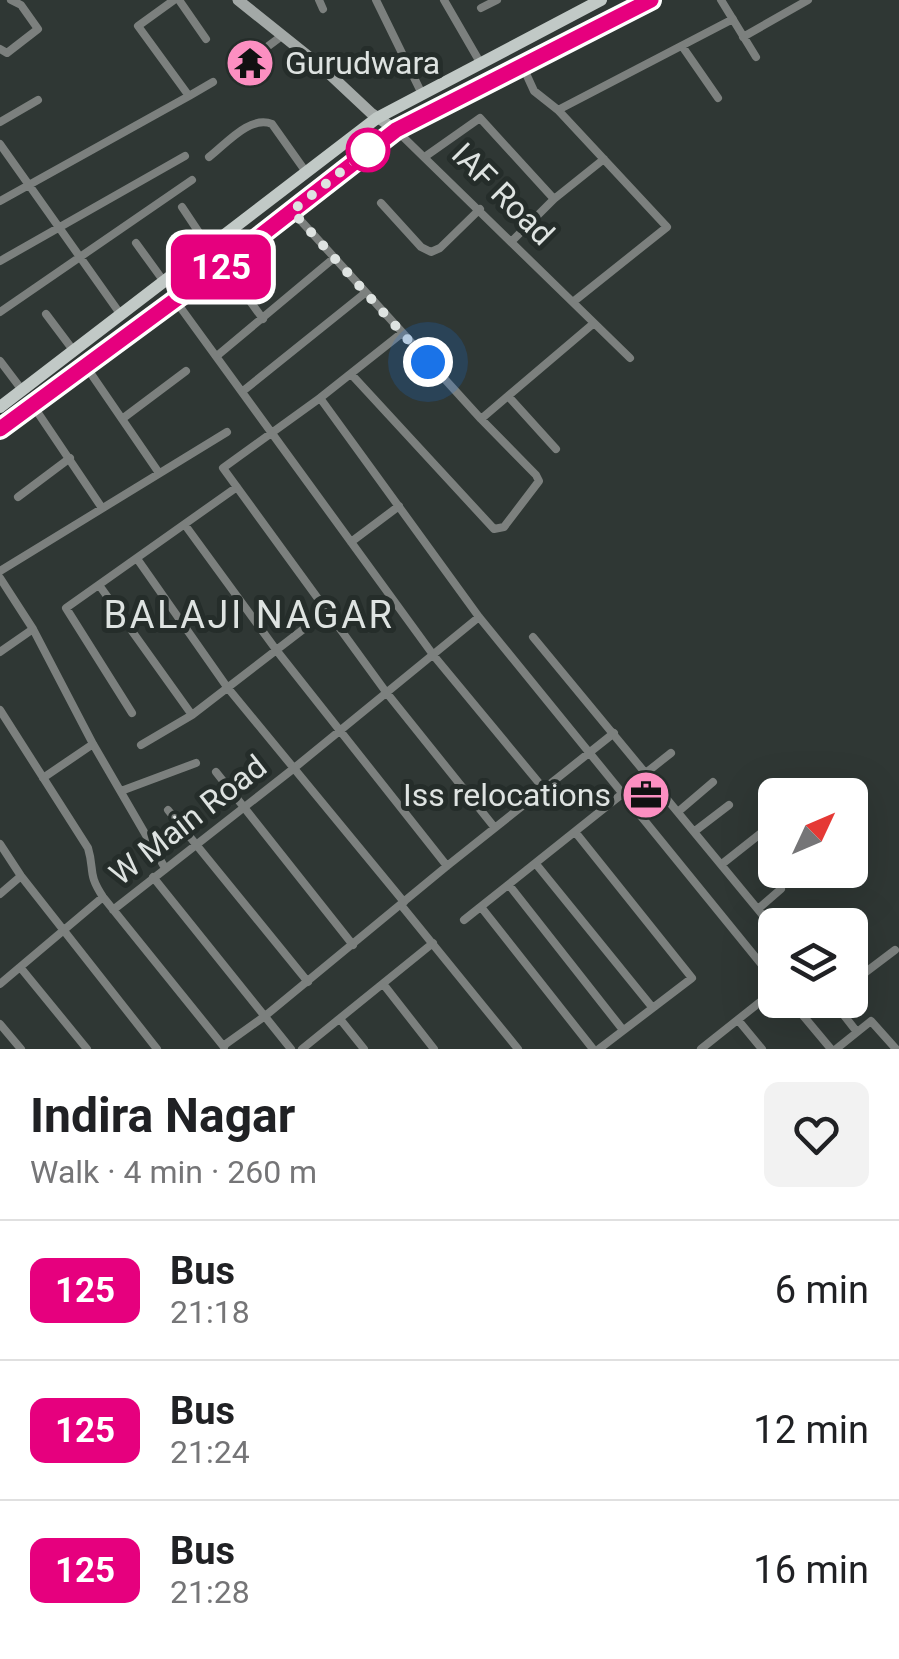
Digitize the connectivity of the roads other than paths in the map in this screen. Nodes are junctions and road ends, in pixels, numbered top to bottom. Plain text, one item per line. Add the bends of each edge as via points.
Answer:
1 (11, 0) edge
2 (176, 0) edge
3 (238, 0) edge
4 (376, 0) edge
5 (444, 0) edge
6 (498, 0) edge
7 (651, 0) edge
8 (721, 0) edge
9 (808, 0) edge
10 (594, 2) edge
11 (481, 8) dead end
12 (733, 20) junction
13 (283, 35) junction
14 (743, 36) junction
15 (206, 39) dead end
16 (682, 46) junction
17 (0, 49) edge
18 (756, 57) dead end
19 (247, 62) dead end
20 (481, 64) junction
21 (523, 67) junction
22 (214, 82) dead end
23 (422, 94) junction
24 (189, 96) junction
25 (718, 98) dead end
26 (38, 100) dead end
27 (558, 110) junction
28 (377, 118) junction
29 (0, 122) edge
30 (396, 130) junction
31 (0, 144) edge
32 (185, 156) dead end
33 (426, 156) junction
34 (209, 157) dead end
35 (604, 159) junction
36 (306, 172) junction
37 (192, 180) dead end
38 (28, 186) junction
39 (554, 199) junction
40 (0, 201) edge
41 (381, 204) dead end
42 (182, 207) dead end
43 (480, 209) junction
44 (292, 211) junction
45 (57, 227) junction
46 (136, 242) dead end
47 (510, 242) junction
48 (210, 249) junction
49 (78, 258) junction
50 (334, 258) junction
51 (0, 262) edge
52 (224, 264) junction
53 (165, 282) junction
54 (365, 293) junction
55 (175, 300) junction
56 (573, 302) junction
57 (0, 312) edge
58 (46, 314) dead end
59 (122, 315) junction
60 (263, 319) junction
61 (594, 323) junction
62 (402, 333) junction
63 (74, 351) junction
64 (218, 355) junction
65 (630, 358) dead end
66 (0, 361) edge
67 (85, 365) junction
68 (186, 371) dead end
69 (352, 374) junction
70 (22, 390) junction
71 (243, 390) junction
72 (508, 396) junction
73 (320, 398) junction
74 (32, 404) junction
75 (0, 407) edge
76 (122, 419) junction
77 (481, 420) junction
78 (0, 429) edge
79 (227, 432) dead end
80 (270, 432) junction
81 (556, 448) dead end
82 (70, 458) junction
83 (158, 473) junction
84 (236, 487) junction
85 (18, 497) dead end
86 (400, 506) junction
87 (102, 508) junction
88 (185, 525) junction
89 (350, 542) junction
90 (138, 560) junction
91 (0, 574) edge
92 (99, 585) junction
93 (327, 611) junction
94 (479, 617) junction
95 (33, 629) junction
96 (533, 637) dead end
97 (277, 651) junction
98 (0, 652) edge
99 (434, 656) junction
100 (227, 687) junction
101 (386, 692) junction
102 (0, 710) edge
103 (132, 713) dead end
104 (192, 716) junction
105 (338, 730) junction
106 (614, 733) junction
107 (94, 744) junction
108 (141, 745) dead end
109 (671, 753) dead end
110 (590, 754) junction
111 (196, 762) dead end
112 (293, 769) junction
113 (216, 772) dead end
114 (647, 772) junction
115 (43, 778) junction
116 (713, 782) dead end
117 (544, 789) junction
118 (121, 791) junction
119 (622, 794) junction
120 (728, 805) dead end
121 (246, 806) junction
122 (168, 810) dead end
123 (679, 811) junction
124 (495, 828) junction
125 (696, 831) junction
126 (576, 832) junction
127 (758, 836) edge
128 (0, 844) edge
129 (197, 844) junction
130 (536, 864) junction
131 (722, 864) junction
132 (446, 866) junction
133 (165, 868) junction
134 (20, 876) junction
135 (153, 877) junction
136 (509, 885) junction
137 (782, 889) dead end
138 (0, 894) edge
139 (103, 897) junction
140 (402, 904) junction
141 (481, 907) junction
142 (759, 908) edge
143 (758, 909) edge
144 (113, 910) junction
145 (464, 920) dead end
146 (64, 930) junction
147 (433, 943) junction
148 (353, 945) junction
149 (895, 950) dead end
150 (758, 960) edge
151 (20, 967) junction
152 (868, 970) edge
153 (308, 982) junction
154 (0, 984) edge
155 (384, 985) junction
156 (758, 1004) edge
157 (652, 1007) junction
158 (266, 1016) junction
159 (806, 1018) edge
160 (846, 1018) edge
161 (340, 1019) junction
162 (738, 1020) junction
163 (0, 1024) edge
164 (623, 1030) junction
165 (857, 1032) junction
166 (224, 1048) edge
167 (20, 1049) edge
168 (87, 1049) edge
169 (157, 1049) edge
170 (291, 1049) edge
171 (302, 1049) edge
172 (364, 1049) edge
173 (434, 1049) edge
174 (518, 1049) edge
175 (596, 1049) edge
176 (700, 1049) edge
177 (762, 1049) edge
178 (833, 1049) edge
179 (896, 1049) edge

1 - 17 street via 38,29 7,53
2 - 15 street
2 - 24 street via 138,26
3 - 13 street, IAF Road
4 - 23 street
5 - 20 street
6 - 11 street
7 - 21 main road
8 - 12 street
9 - 14 street
10 - 20 main road
12 - 14 street
12 - 16 street
13 - 19 street
13 - 28 street, IAF Road
14 - 18 street
16 - 25 street
16 - 27 street
20 - 23 main road
21 - 27 street via 534,91
21 - 30 main road
22 - 24 street
23 - 28 main road
24 - 38 street
26 - 29 street
27 - 35 street
28 - 30 street, IAF Road
28 - 36 main road
30 - 33 street, IAF Road
30 - 44 main road
31 - 38 street
32 - 45 street
33 - 39 street via 480,118
33 - 43 street, IAF Road
34 - 36 street via 252,124 267,122
35 - 39 street
35 - 56 street via 667,227
36 - 48 main road
37 - 49 street
38 - 40 street
38 - 45 street
39 - 47 street
41 - 43 street via 431,252
42 - 48 street
43 - 47 street, IAF Road
44 - 50 street
44 - 52 main road
45 - 49 street
45 - 51 street
46 - 53 street
47 - 56 street, IAF Road
48 - 53 main road
49 - 57 street
49 - 59 street
50 - 54 street
50 - 60 street
52 - 55 main road
52 - 60 street
53 - 59 main road
54 - 62 street
54 - 71 street
55 - 64 street
55 - 67 main road
56 - 61 street, IAF Road
58 - 63 street
59 - 63 main road
60 - 64 street
61 - 65 street, IAF Road
61 - 72 street
62 - 69 street
62 - 77 street
63 - 70 main road
64 - 71 street
66 - 70 street
67 - 74 main road
67 - 76 street
68 - 76 street
69 - 73 street
69 - 77 street via 499,530 538,478
70 - 75 main road
71 - 80 street
72 - 77 street
72 - 81 street
73 - 80 street
73 - 86 street
74 - 78 main road
74 - 82 street
76 - 83 street
79 - 83 street
80 - 84 street via 223,468
80 - 89 street
82 - 85 street
82 - 87 street
83 - 87 street
84 - 88 street
84 - 93 street
86 - 89 street
86 - 94 street
87 - 91 street
88 - 90 street
88 - 97 street
89 - 99 street
90 - 92 street
90 - 100 street
91 - 95 street
92 - 103 street via 66,608
92 - 104 street
93 - 97 street
93 - 101 street
94 - 99 street, W Main Road
94 - 110 street
95 - 98 street
95 - 107 street
96 - 106 street
97 - 100 street
97 - 105 street
99 - 101 street, W Main Road
99 - 117 street
100 - 104 street
100 - 112 street
101 - 105 street, W Main Road
101 - 124 street
102 - 115 street
104 - 108 street
105 - 112 street, W Main Road
105 - 132 street
106 - 110 street
106 - 114 street
107 - 115 street
107 - 118 street
109 - 114 street
110 - 117 street
110 - 119 street
111 - 118 street
112 - 121 street, W Main Road
112 - 140 street
113 - 121 street
114 - 123 street
115 - 139 street via 88,848 89,870
116 - 123 street
117 - 124 street
118 - 133 street
119 - 126 street
119 - 150 street
120 - 125 street
121 - 129 street, W Main Road
121 - 148 street
122 - 129 street
123 - 125 street
124 - 132 street
125 - 131 street
126 - 130 street
126 - 157 street via 692,978
127 - 131 street
128 - 134 street
129 - 133 street, W Main Road
129 - 153 street
130 - 136 street
130 - 157 street
131 - 143 street
132 - 140 street
133 - 135 street, W Main Road
134 - 138 street
134 - 146 street
135 - 144 street, W Main Road
135 - 158 street
136 - 141 street
136 - 164 street
137 - 142 street
139 - 144 street
139 - 146 street
140 - 147 street
140 - 148 street
141 - 145 street
141 - 175 street
144 - 166 street
146 - 151 street
146 - 169 street
147 - 155 street
147 - 174 street
148 - 153 street
149 - 152 street
151 - 154 street
151 - 168 street
153 - 158 street
155 - 161 street
155 - 173 street
156 - 162 street
157 - 164 street
158 - 166 street
158 - 170 street
159 - 178 street
160 - 165 street
161 - 171 street
161 - 172 street
162 - 176 street
162 - 177 street
163 - 167 street
164 - 175 street
165 - 178 street
165 - 179 street via 874,1022

